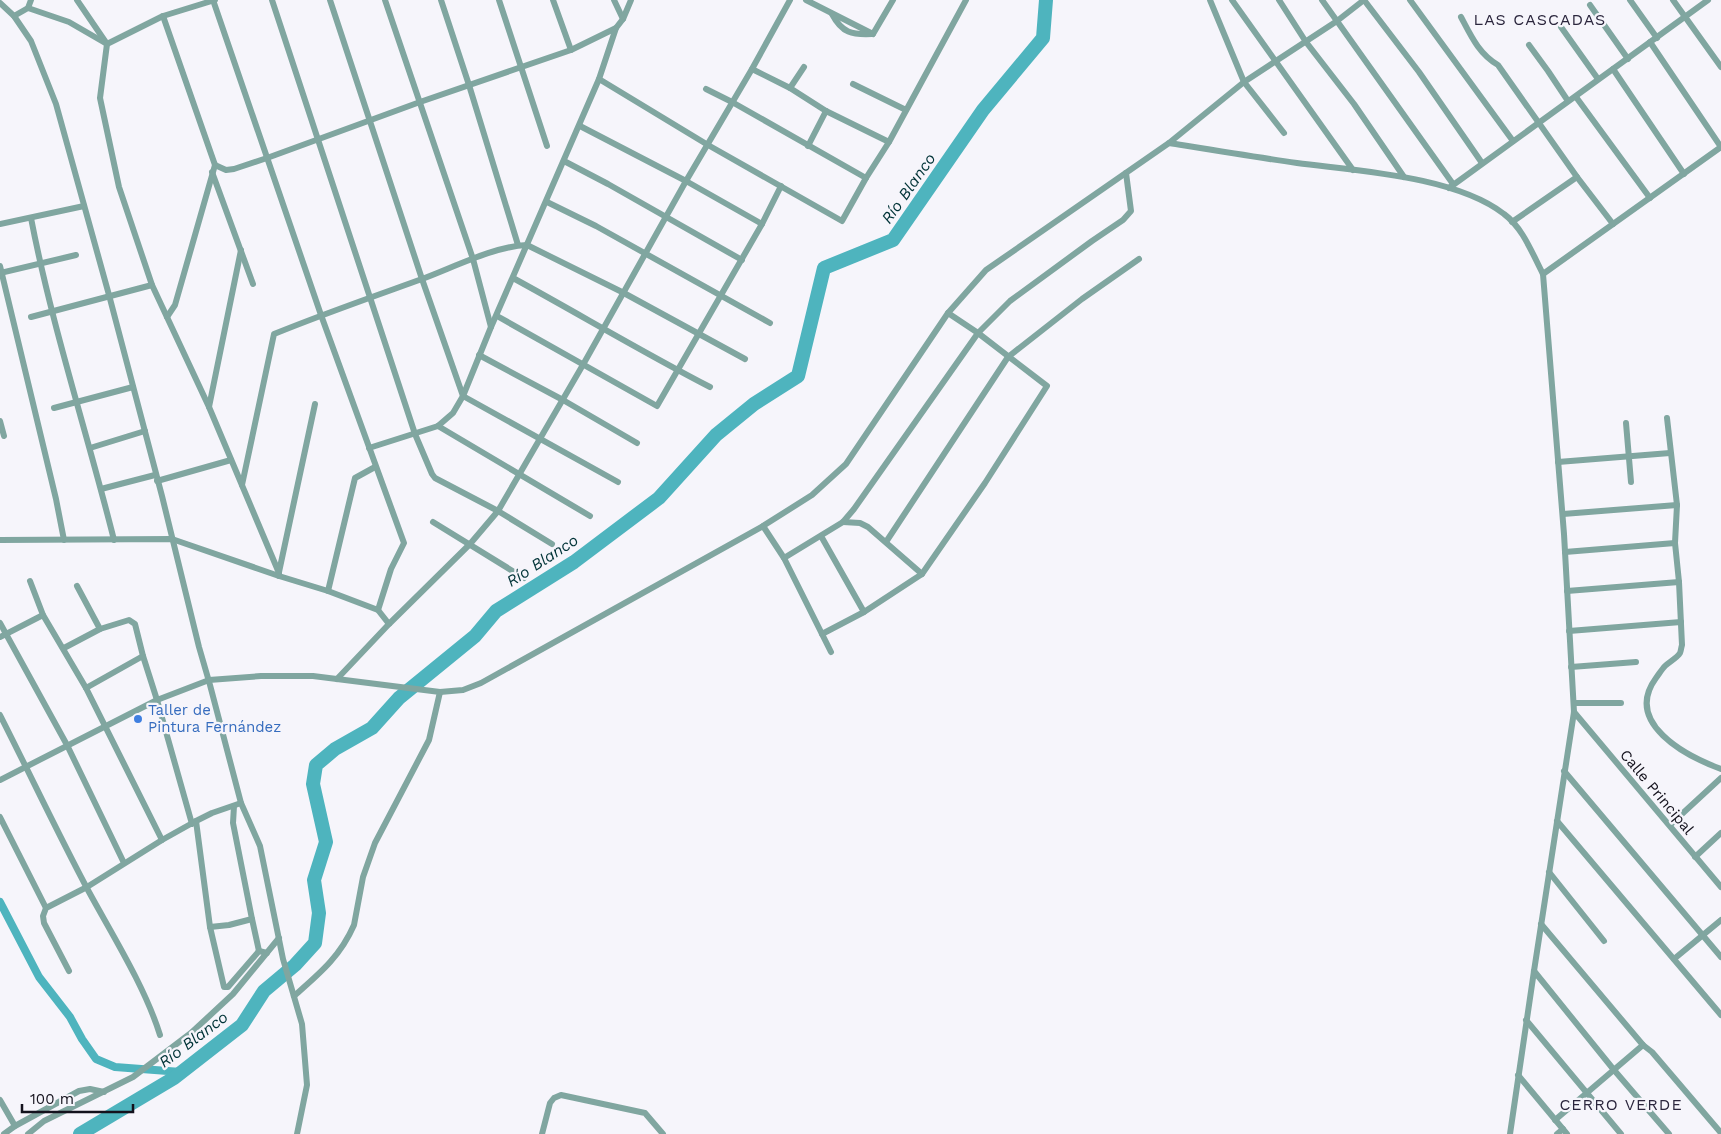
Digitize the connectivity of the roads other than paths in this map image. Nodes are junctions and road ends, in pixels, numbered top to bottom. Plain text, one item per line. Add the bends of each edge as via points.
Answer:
1 (31, 0) edge
2 (77, 0) edge
3 (84, 0) edge
4 (214, 0) edge
5 (272, 0) edge
6 (330, 0) edge
7 (385, 0) edge
8 (441, 0) edge
9 (499, 0) edge
10 (553, 0) edge
11 (614, 0) edge
12 (632, 0) edge
13 (790, 0) edge
14 (806, 0) edge
15 (893, 0) edge
16 (966, 0) edge
17 (1210, 0) edge
18 (1232, 0) edge
19 (1279, 0) edge
20 (1322, 0) edge
21 (1364, 0) edge
22 (1410, 0) edge
23 (1630, 0) edge
24 (1673, 0) edge
25 (1708, 0) edge
26 (1, 5) edge
27 (1590, 5) dead end
28 (28, 8) junction
29 (82, 8) junction
30 (14, 16) junction
31 (163, 16) junction
32 (1461, 17) dead end
33 (1685, 18) junction
34 (623, 19) junction
35 (1336, 21) junction
36 (1561, 27) dead end
37 (616, 28) junction
38 (1657, 38) junction
39 (1306, 42) junction
40 (1650, 42) junction
41 (107, 44) junction
42 (1529, 45) dead end
43 (571, 50) junction
44 (1628, 59) junction
45 (1275, 62) junction
46 (520, 67) junction
47 (804, 67) dead end
48 (1721, 67) edge
49 (1613, 69) junction
50 (752, 70) junction
51 (1598, 79) junction
52 (599, 80) junction
53 (1244, 82) junction
54 (853, 84) dead end
55 (469, 85) junction
56 (790, 88) junction
57 (706, 89) dead end
58 (1576, 97) junction
59 (1568, 101) junction
60 (420, 102) junction
61 (732, 102) junction
62 (826, 110) junction
63 (906, 110) junction
64 (370, 120) junction
65 (1540, 123) junction
66 (580, 126) junction
67 (1284, 133) dead end
68 (318, 140) junction
69 (1513, 141) junction
70 (889, 142) junction
71 (1169, 143) junction
72 (708, 145) junction
73 (547, 146) dead end
74 (808, 146) junction
75 (1721, 147) edge
76 (267, 158) junction
77 (564, 161) junction
78 (1482, 163) junction
79 (213, 169) junction
80 (1353, 170) junction
81 (1126, 173) junction
82 (1684, 174) junction
83 (1404, 177) junction
84 (1577, 177) junction
85 (866, 178) junction
86 (686, 181) junction
87 (781, 186) junction
88 (1451, 186) junction
89 (1650, 198) junction
90 (547, 202) junction
91 (84, 206) junction
92 (665, 217) junction
93 (31, 218) junction
94 (1512, 222) junction
95 (0, 224) edge
96 (762, 224) junction
97 (1613, 224) junction
98 (518, 245) junction
99 (527, 245) junction
100 (241, 250) junction
101 (645, 253) junction
102 (76, 256) dead end
103 (473, 259) junction
104 (1139, 259) dead end
105 (742, 260) junction
106 (40, 264) junction
107 (0, 270) edge
108 (1543, 274) junction
109 (513, 278) junction
110 (422, 279) junction
111 (253, 284) dead end
112 (152, 285) junction
113 (622, 292) junction
114 (109, 295) junction
115 (720, 296) junction
116 (370, 297) junction
117 (51, 310) junction
118 (948, 313) junction
119 (321, 315) junction
120 (498, 316) junction
121 (31, 317) dead end
122 (167, 317) junction
123 (770, 324) dead end
124 (603, 327) junction
125 (491, 328) junction
126 (978, 333) junction
127 (698, 334) junction
128 (479, 355) junction
129 (1008, 357) junction
130 (745, 359) dead end
131 (584, 363) junction
132 (677, 370) junction
133 (133, 387) junction
134 (710, 387) dead end
135 (463, 396) junction
136 (563, 400) junction
137 (76, 401) junction
138 (315, 404) dead end
139 (208, 407) junction
140 (54, 408) dead end
141 (1667, 418) dead end
142 (0, 422) edge
143 (1626, 423) dead end
144 (438, 426) junction
145 (145, 431) junction
146 (415, 434) junction
147 (4, 436) dead end
148 (541, 438) junction
149 (637, 443) dead end
150 (90, 448) junction
151 (369, 448) junction
152 (1670, 453) junction
153 (1628, 456) junction
154 (231, 460) junction
155 (1558, 462) junction
156 (375, 466) junction
157 (520, 475) junction
158 (156, 478) junction
159 (618, 482) dead end
160 (1631, 482) dead end
161 (242, 486) junction
162 (101, 489) junction
163 (1677, 505) junction
164 (498, 511) junction
165 (1563, 514) junction
166 (590, 516) dead end
167 (433, 522) dead end
168 (842, 522) junction
169 (763, 526) junction
170 (821, 536) junction
171 (172, 539) junction
172 (0, 540) edge
173 (64, 540) junction
174 (114, 540) junction
175 (886, 542) junction
176 (470, 544) junction
177 (552, 544) dead end
178 (1676, 544) junction
179 (1565, 552) junction
180 (784, 558) junction
181 (279, 574) junction
182 (922, 574) junction
183 (524, 578) dead end
184 (30, 581) dead end
185 (1679, 582) junction
186 (77, 586) dead end
187 (1567, 590) junction
188 (328, 591) junction
189 (378, 610) junction
190 (864, 612) junction
191 (43, 616) junction
192 (1680, 622) junction
193 (0, 623) edge
194 (389, 624) junction
195 (100, 630) junction
196 (1569, 631) junction
197 (822, 634) junction
198 (3, 635) edge
199 (64, 648) junction
200 (832, 652) dead end
201 (143, 656) junction
202 (1636, 662) dead end
203 (1571, 667) junction
204 (337, 679) junction
205 (209, 680) junction
206 (86, 688) junction
207 (440, 692) junction
208 (157, 700) junction
209 (1574, 703) junction
210 (1621, 704) dead end
211 (1574, 712) junction
212 (0, 715) edge
213 (106, 726) junction
214 (67, 745) junction
215 (26, 766) junction
216 (1721, 769) edge
217 (1564, 771) junction
218 (1721, 778) edge
219 (0, 780) edge
220 (241, 803) junction
221 (234, 806) junction
222 (0, 817) edge
223 (1557, 821) junction
224 (194, 822) junction
225 (1670, 825) junction
226 (1721, 833) edge
227 (162, 840) junction
228 (1694, 857) junction
229 (124, 864) junction
230 (1549, 872) junction
231 (87, 887) junction
232 (1721, 887) edge
233 (46, 908) junction
234 (252, 919) junction
235 (1721, 920) edge
236 (1541, 924) junction
237 (210, 927) junction
238 (1703, 936) junction
239 (279, 938) junction
240 (1604, 940) dead end
241 (259, 951) junction
242 (267, 952) junction
243 (1721, 957) edge
244 (1674, 959) junction
245 (69, 971) dead end
246 (1534, 971) junction
247 (294, 996) junction
248 (1721, 1015) edge
249 (1526, 1020) junction
250 (160, 1035) dead end
251 (1643, 1045) junction
252 (1614, 1070) junction
253 (1518, 1075) junction
254 (104, 1092) junction
255 (1587, 1094) junction
256 (0, 1100) edge
257 (1555, 1120) junction
258 (15, 1126) junction
259 (1565, 1131) edge
260 (1721, 1133) edge
261 (4, 1134) edge
262 (28, 1134) edge
263 (297, 1134) edge
264 (542, 1134) edge
265 (663, 1134) edge
266 (1510, 1134) edge
267 (1557, 1134) edge
268 (1621, 1134) edge
269 (1669, 1134) edge

1 - 28 street
2 - 29 street
3 - 29 street
4 - 31 street
4 - 76 street
5 - 68 street
6 - 64 street
7 - 60 street
8 - 55 street
9 - 46 street
10 - 43 street
11 - 34 street
12 - 34 street
13 - 50 street
14 - 15 street via 873,34
16 - 63 street
17 - 53 street
18 - 45 street
19 - 39 street
20 - 35 street
21 - 35 street
21 - 78 street
22 - 69 street
23 - 38 street
24 - 33 street
25 - 33 street
26 - 30 street
27 - 44 street
28 - 30 street
28 - 41 street via 69,22
29 - 41 street
30 - 91 street via 31,41 56,104
31 - 41 street
31 - 79 street
32 - 65 street via 1476,45 1498,65
33 - 38 street
33 - 48 street
34 - 37 street
35 - 39 street
35 - 88 street
36 - 51 street
37 - 43 street
37 - 52 street
38 - 40 street
39 - 45 street
39 - 83 street
40 - 44 street
40 - 75 street
41 - 112 street via 100,98 119,187
42 - 59 street
43 - 46 street
44 - 49 street
45 - 53 street
45 - 80 street
46 - 55 street
46 - 73 street
47 - 56 street
49 - 51 street
49 - 82 street
50 - 56 street
50 - 61 street
51 - 58 street
52 - 66 street
52 - 72 street
53 - 67 street
53 - 71 street
54 - 63 street
55 - 60 street
55 - 98 street
56 - 62 street
57 - 61 street
58 - 59 street
58 - 89 street
59 - 65 street
60 - 64 street
60 - 103 street
61 - 72 street
61 - 74 street
62 - 70 street
62 - 74 street
63 - 70 street
64 - 68 street
64 - 110 street
65 - 69 street
65 - 84 street
66 - 77 street
66 - 86 street
68 - 76 street
68 - 116 street
69 - 78 street
70 - 85 street
71 - 80 street
71 - 81 street
72 - 86 street
72 - 87 street
74 - 85 street
75 - 82 street
76 - 79 street via 234,169
76 - 119 street
77 - 90 street
77 - 92 street
78 - 88 street
79 - 100 street
79 - 122 street via 175,305
80 - 83 street
81 - 118 street via 986,270
81 - 126 street via 1131,211 1123,220 1010,302
82 - 89 street
83 - 88 street
84 - 94 street
84 - 97 street
85 - 87 street via 842,221
86 - 92 street
86 - 96 street
87 - 96 street
88 - 94 street via 1484,201
89 - 97 street
90 - 99 street
90 - 101 street
91 - 93 street
91 - 114 street
92 - 101 street
92 - 105 street
93 - 95 street
93 - 106 street
94 - 108 street
96 - 105 street
97 - 108 street
98 - 99 street
98 - 103 street
99 - 109 street
99 - 113 street
100 - 111 street
100 - 139 street
101 - 113 street
101 - 115 street
102 - 106 street
103 - 110 street
103 - 125 street
104 - 129 street
105 - 115 street
106 - 107 street
106 - 117 street
107 - 173 street
108 - 155 street
109 - 120 street
109 - 124 street
110 - 116 street
110 - 135 street
112 - 114 street
112 - 122 street
113 - 124 street
113 - 127 street
114 - 117 street
114 - 133 street
115 - 123 street
115 - 127 street
116 - 119 street
116 - 146 street
117 - 121 street
117 - 137 street
118 - 126 street
118 - 169 street via 846,464 812,495
119 - 151 street
119 - 161 street via 274,334
120 - 125 street
120 - 131 street
122 - 139 street
124 - 131 street
124 - 132 street
125 - 128 street
126 - 129 street
126 - 168 street
127 - 130 street
127 - 132 street
128 - 135 street
128 - 136 street
129 - 175 street
129 - 182 street via 1047,386
131 - 132 street via 657,406
131 - 136 street
132 - 134 street
133 - 137 street
133 - 145 street
135 - 144 street via 453,413
135 - 148 street
136 - 148 street
136 - 149 street
137 - 140 street
137 - 150 street
138 - 181 street
139 - 154 street
141 - 152 street
142 - 147 street
143 - 153 street
144 - 146 street
144 - 157 street
145 - 150 street
145 - 158 street
146 - 151 street
146 - 164 street via 435,478
148 - 157 street
148 - 159 street
150 - 162 street
151 - 156 street
152 - 153 street
152 - 163 street
153 - 155 street
153 - 160 street
154 - 158 street
154 - 161 street
155 - 165 street
156 - 188 street via 355,478
156 - 189 street via 404,543 391,569
157 - 164 street
157 - 166 street
158 - 162 street
158 - 171 street
161 - 181 street
162 - 174 street
163 - 165 street
163 - 178 street
164 - 176 street
164 - 177 street
165 - 179 street
167 - 176 street
168 - 170 street
168 - 175 street via 860,523
169 - 180 street
169 - 207 street via 481,683 463,690
170 - 180 street
170 - 190 street
171 - 174 street
171 - 181 street
171 - 205 street
172 - 173 street
173 - 174 street
175 - 182 street
176 - 183 street
176 - 194 street
178 - 179 street
178 - 185 street
179 - 187 street
180 - 197 street
181 - 188 street
182 - 190 street
184 - 191 street
185 - 187 street
185 - 192 street
186 - 195 street
187 - 196 street
188 - 189 street
189 - 194 street
190 - 197 street
191 - 198 street
191 - 199 street
192 - 196 street
192 - 216 street via 1680,654 1654,680 1648,692 1648,716 1675,746
193 - 198 street
194 - 204 street
195 - 199 street
195 - 201 street via 130,620 135,624
196 - 203 street
197 - 200 street
198 - 214 street
199 - 206 street
201 - 206 street
201 - 208 street
202 - 203 street
203 - 209 street
204 - 205 street via 261,676
204 - 207 street
205 - 208 street
205 - 220 street
206 - 213 street
207 - 247 street via 429,740 375,843 363,877 354,925 328,967
208 - 213 street
208 - 224 street
209 - 210 street
209 - 211 street
211 - 217 street
211 - 225 street, Calle Principal
212 - 215 street
213 - 214 street
213 - 227 street
214 - 215 street
214 - 229 street
215 - 219 street
215 - 231 street
217 - 223 street
217 - 238 street
218 - 225 street
220 - 221 street
220 - 239 street via 260,846
221 - 224 street
221 - 234 street via 233,823
222 - 233 street
223 - 230 street
223 - 244 street
224 - 227 street
224 - 237 street
225 - 228 street, Calle Principal
226 - 228 street
227 - 229 street
228 - 232 street, Calle Principal
229 - 231 street
230 - 236 street
230 - 240 street
231 - 233 street
231 - 250 street via 143,992
233 - 245 street via 44,924
234 - 237 street
234 - 241 street
235 - 238 street
236 - 246 street
236 - 251 street
237 - 241 street via 226,988
238 - 243 street
238 - 244 street
239 - 242 street
239 - 247 street
241 - 242 street
242 - 254 street via 233,994 191,1034 133,1077
244 - 248 street
246 - 249 street
246 - 252 street
247 - 263 street via 302,1024 307,1085
249 - 253 street
249 - 255 street
251 - 252 street
251 - 260 street
252 - 255 street
252 - 269 street
253 - 257 street
253 - 266 street
254 - 258 street via 79,1091
254 - 262 street via 44,1121
255 - 257 street
255 - 268 street
256 - 258 street
257 - 259 street
258 - 261 street
259 - 267 street
264 - 265 street via 550,1103 561,1095 645,1113

